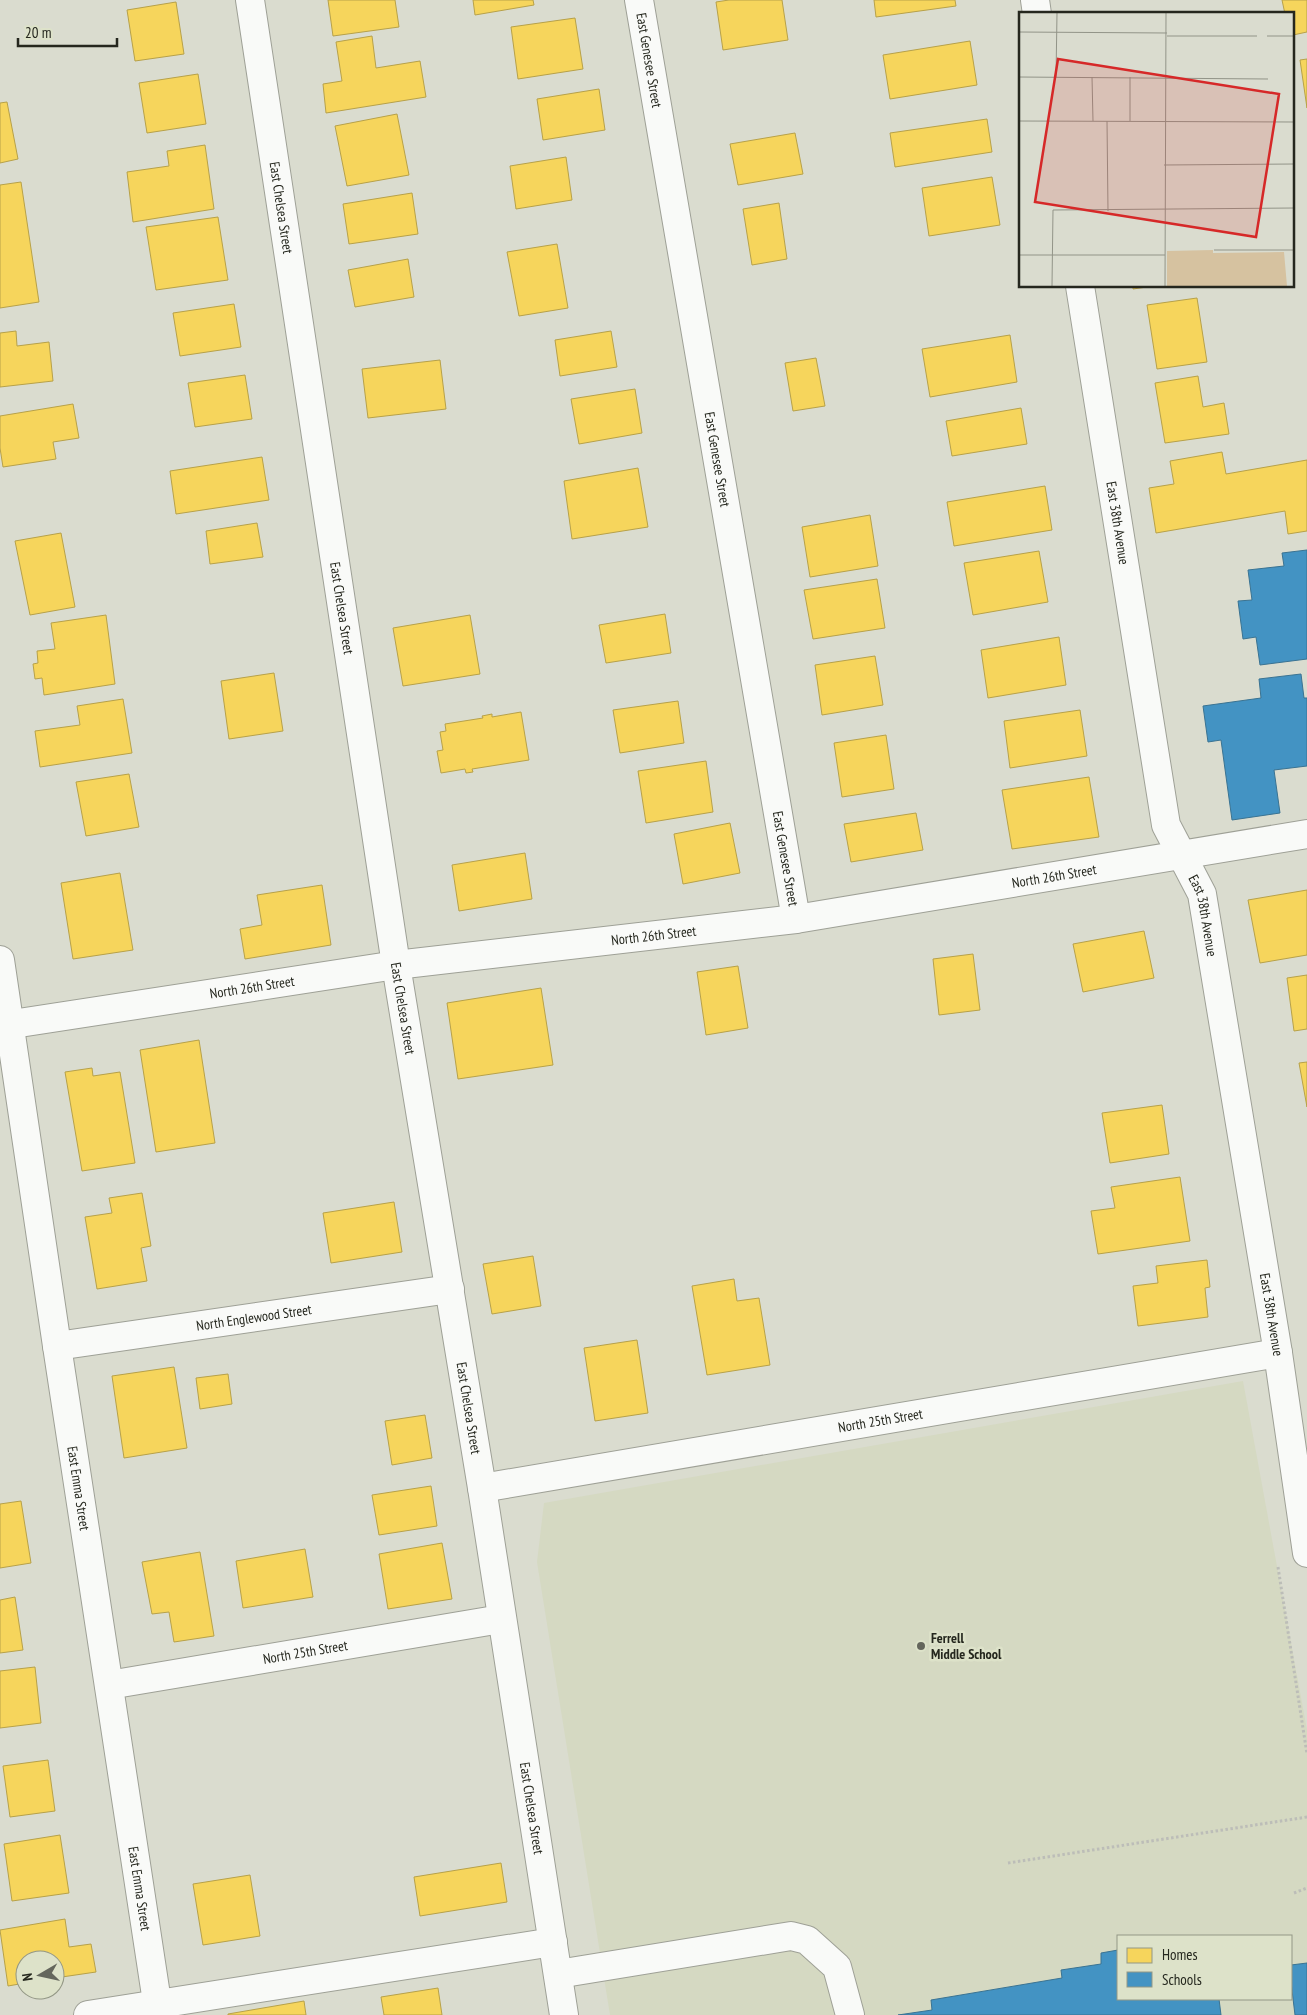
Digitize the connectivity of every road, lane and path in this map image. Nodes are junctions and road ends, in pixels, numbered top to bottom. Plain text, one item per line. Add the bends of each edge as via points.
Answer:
1 (250, 0) edge
2 (639, 0) edge
3 (1080, 288) edge
4 (1307, 834) edge
5 (1181, 855) junction
6 (796, 919) junction
7 (0, 960) edge
8 (396, 965) junction
9 (5, 1026) edge
10 (450, 1289) junction
11 (57, 1346) junction
12 (1278, 1353) junction
13 (482, 1488) junction
14 (1307, 1552) edge
15 (501, 1619) junction
16 (109, 1685) junction
17 (1307, 1817) edge
18 (1008, 1863) dead end
19 (1307, 1888) edge
20 (1294, 1893) dead end
21 (553, 1942) junction
22 (558, 1974) junction
23 (159, 2010) edge
24 (88, 2015) edge
25 (564, 2015) edge
26 (850, 2015) edge

1 - 8 street, East Chelsea Street
2 - 6 street, East Genesee Street
3 - 5 street, East 38th Avenue via 1166,825
4 - 5 street, North 26th Street
5 - 6 street, North 26th Street
5 - 12 street, East 38th Avenue via 1202,894
6 - 8 street, North 26th Street
7 - 9 street, East Emma Street
8 - 9 street, North 26th Street
8 - 10 street, East Chelsea Street
9 - 11 street, East Emma Street
10 - 11 street, North Englewood Street
10 - 13 street, East Chelsea Street
11 - 16 street, East Emma Street
12 - 13 street, North 25th Street
12 - 14 street, East 38th Avenue
13 - 15 street, East Chelsea Street
15 - 16 street, North 25th Street
15 - 21 street, East Chelsea Street
16 - 23 street, East Emma Street
17 - 18 path
19 - 20 path
21 - 22 street, East Chelsea Street
21 - 23 street
22 - 25 street, East Chelsea Street
22 - 26 street via 791,1936 807,1940 837,1967
23 - 24 street

